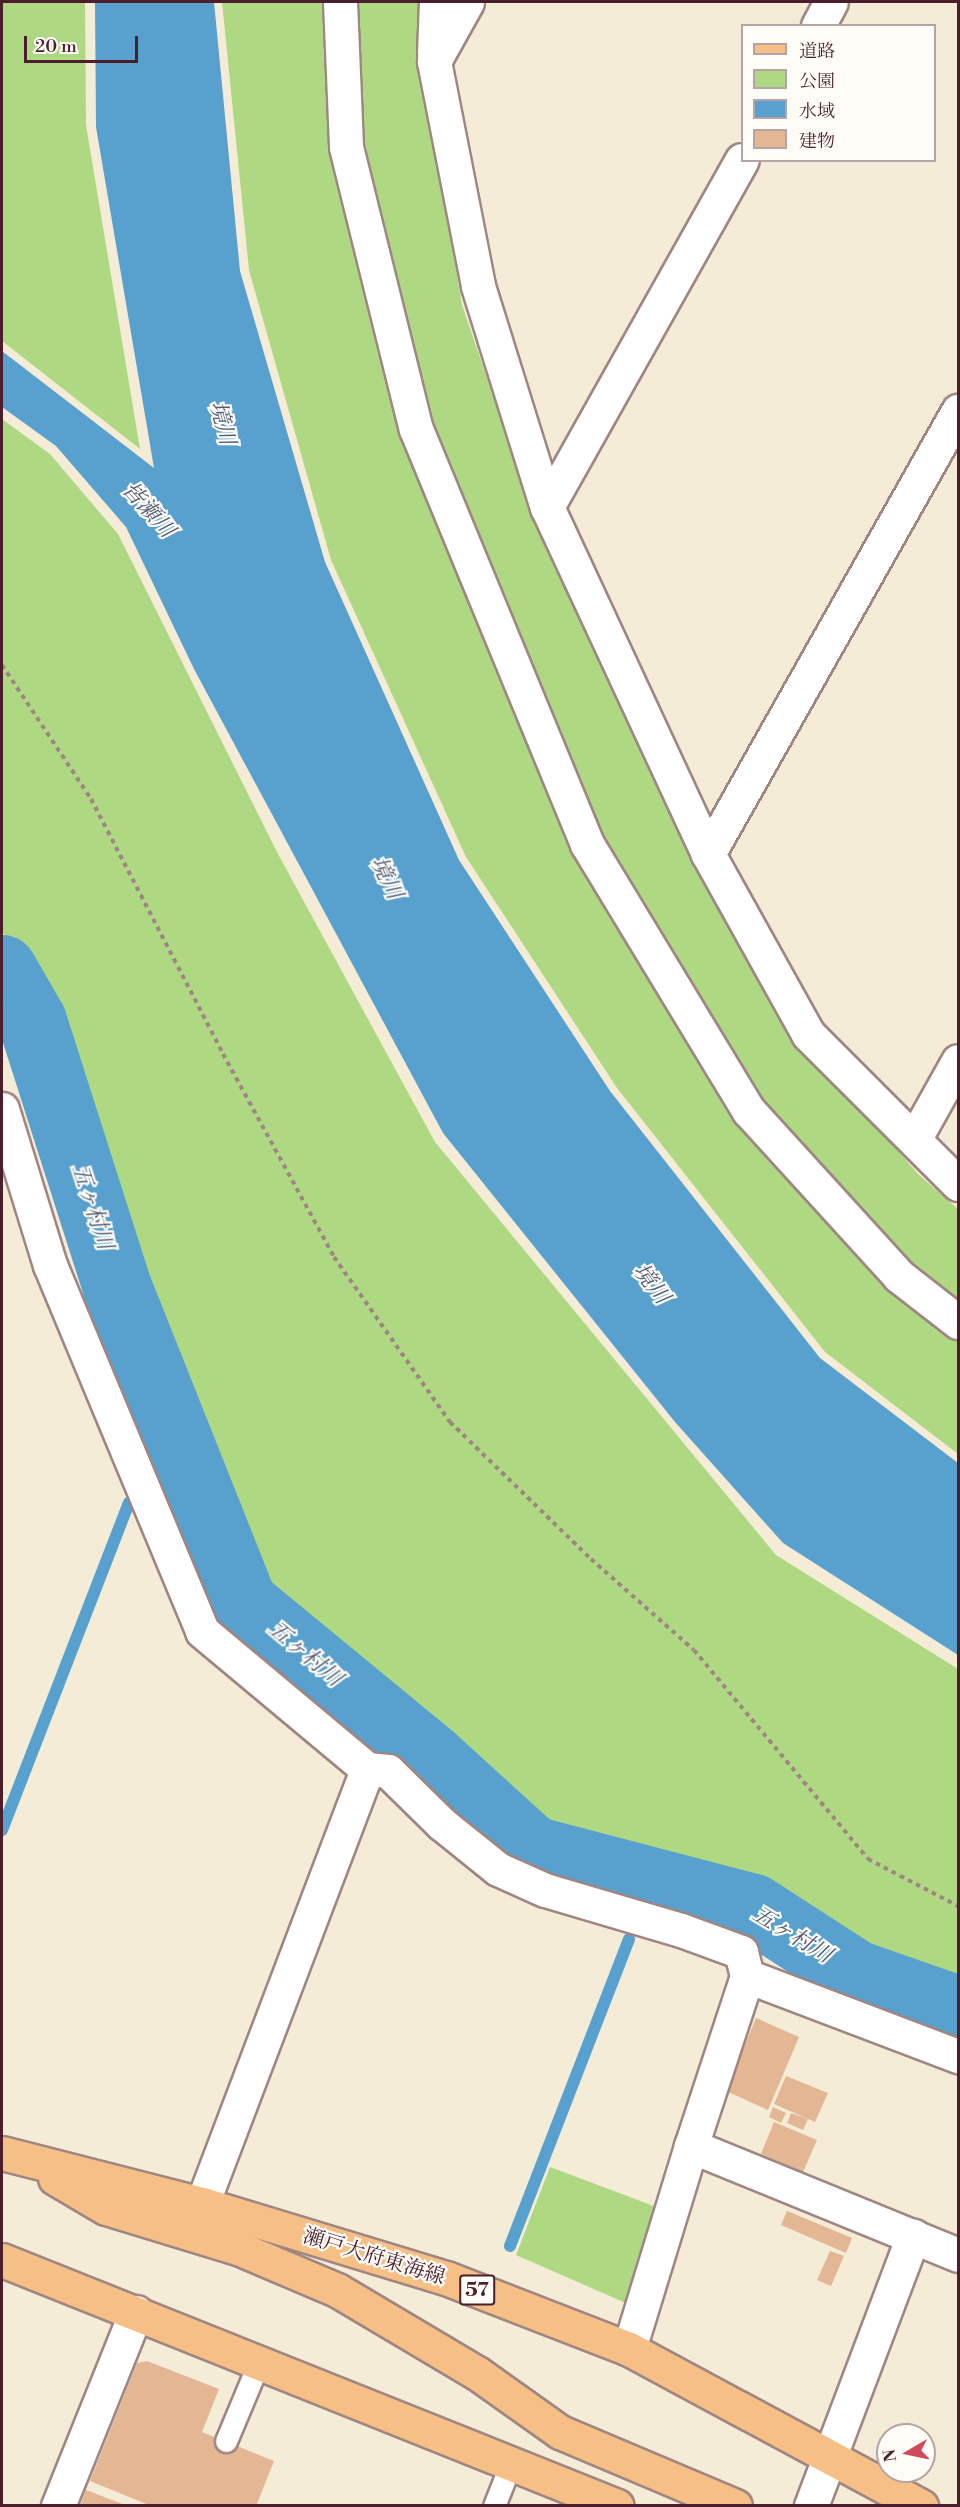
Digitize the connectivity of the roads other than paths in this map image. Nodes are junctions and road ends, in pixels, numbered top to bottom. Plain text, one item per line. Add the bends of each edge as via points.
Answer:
1 (340, 2) edge
2 (436, 2) edge
3 (467, 2) edge
4 (831, 2) edge
5 (819, 24) edge
6 (434, 61) junction
7 (741, 162) edge
8 (958, 411) edge
9 (547, 507) junction
10 (708, 854) junction
11 (958, 1061) edge
12 (2, 1109) edge
13 (915, 1138) junction
14 (958, 1184) edge
15 (958, 1322) edge
16 (367, 1769) junction
17 (747, 1976) junction
18 (958, 2056) edge
19 (691, 2146) junction
20 (12, 2156) edge
21 (202, 2204) junction
22 (912, 2236) junction
23 (958, 2255) edge
24 (2, 2260) edge
25 (136, 2312) junction
26 (629, 2349) junction
27 (259, 2362) junction
28 (226, 2441) dead end
29 (830, 2456) junction
30 (511, 2463) junction
31 (58, 2505) edge
32 (494, 2505) edge
33 (617, 2505) edge
34 (735, 2505) edge
35 (811, 2505) edge
36 (921, 2505) edge

1 - 15 street via 346,147 416,429 587,844 749,1111 899,1276
2 - 6 street
3 - 6 street
4 - 5 street
6 - 9 street via 478,286
7 - 9 street
8 - 10 street
9 - 10 street
10 - 13 street via 808,1034
11 - 13 street
12 - 16 street via 50,1265 202,1631
13 - 14 street
16 - 17 street via 388,1771 442,1824 498,1869 545,1890 741,1952
16 - 21 street
17 - 18 street
17 - 19 street
19 - 22 street
19 - 26 street
20 - 21 main road, 瀬戸大府東海線 / 57
20 - 34 main road, 57 via 106,2208 237,2248 337,2290 477,2373 560,2432
21 - 26 main road, 瀬戸大府東海線 / 57 via 446,2278
22 - 23 street
22 - 29 street
24 - 25 main road
25 - 27 main road
25 - 31 street
26 - 29 main road, 瀬戸大府東海線 / 57
27 - 28 lane
27 - 30 main road
29 - 35 street
29 - 36 main road, 瀬戸大府東海線 / 57
30 - 32 lane
30 - 33 main road

